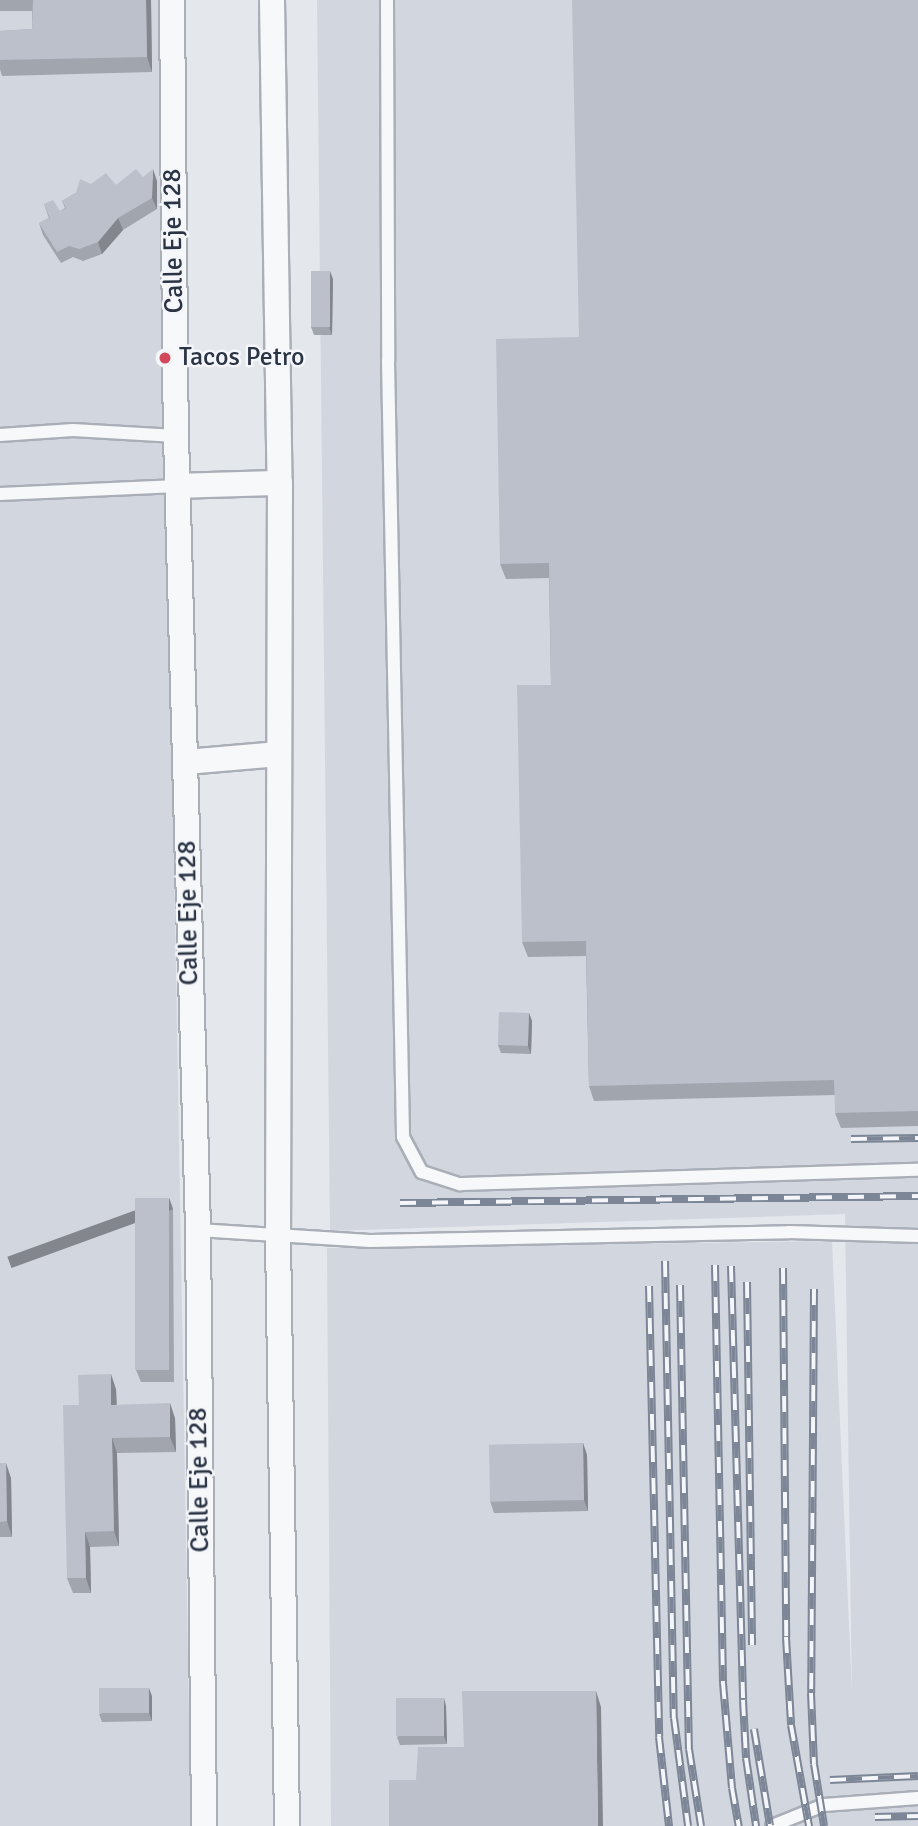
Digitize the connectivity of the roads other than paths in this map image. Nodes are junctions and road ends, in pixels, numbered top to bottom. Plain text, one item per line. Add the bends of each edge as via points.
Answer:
1 (172, 0) edge
2 (272, 0) edge
3 (387, 0) edge
4 (0, 435) edge
5 (176, 436) junction
6 (280, 483) junction
7 (178, 486) junction
8 (2, 490) edge
9 (279, 754) junction
10 (186, 762) junction
11 (918, 1170) edge
12 (198, 1230) junction
13 (918, 1236) edge
14 (278, 1238) junction
15 (918, 1798) edge
16 (204, 1826) edge
17 (287, 1826) edge
18 (772, 1826) edge

1 - 5 street, Calle Eje 128
2 - 6 street
3 - 11 lane via 388,361 403,1137 422,1172 460,1184
4 - 5 lane via 73,430
5 - 7 street, Calle Eje 128
6 - 7 street
6 - 9 street
7 - 8 lane
7 - 10 street, Calle Eje 128
9 - 10 street
9 - 14 street
10 - 12 street, Calle Eje 128
12 - 14 lane
12 - 16 street, Calle Eje 128
13 - 14 lane via 789,1232 370,1241
14 - 17 street
15 - 18 lane via 824,1805

